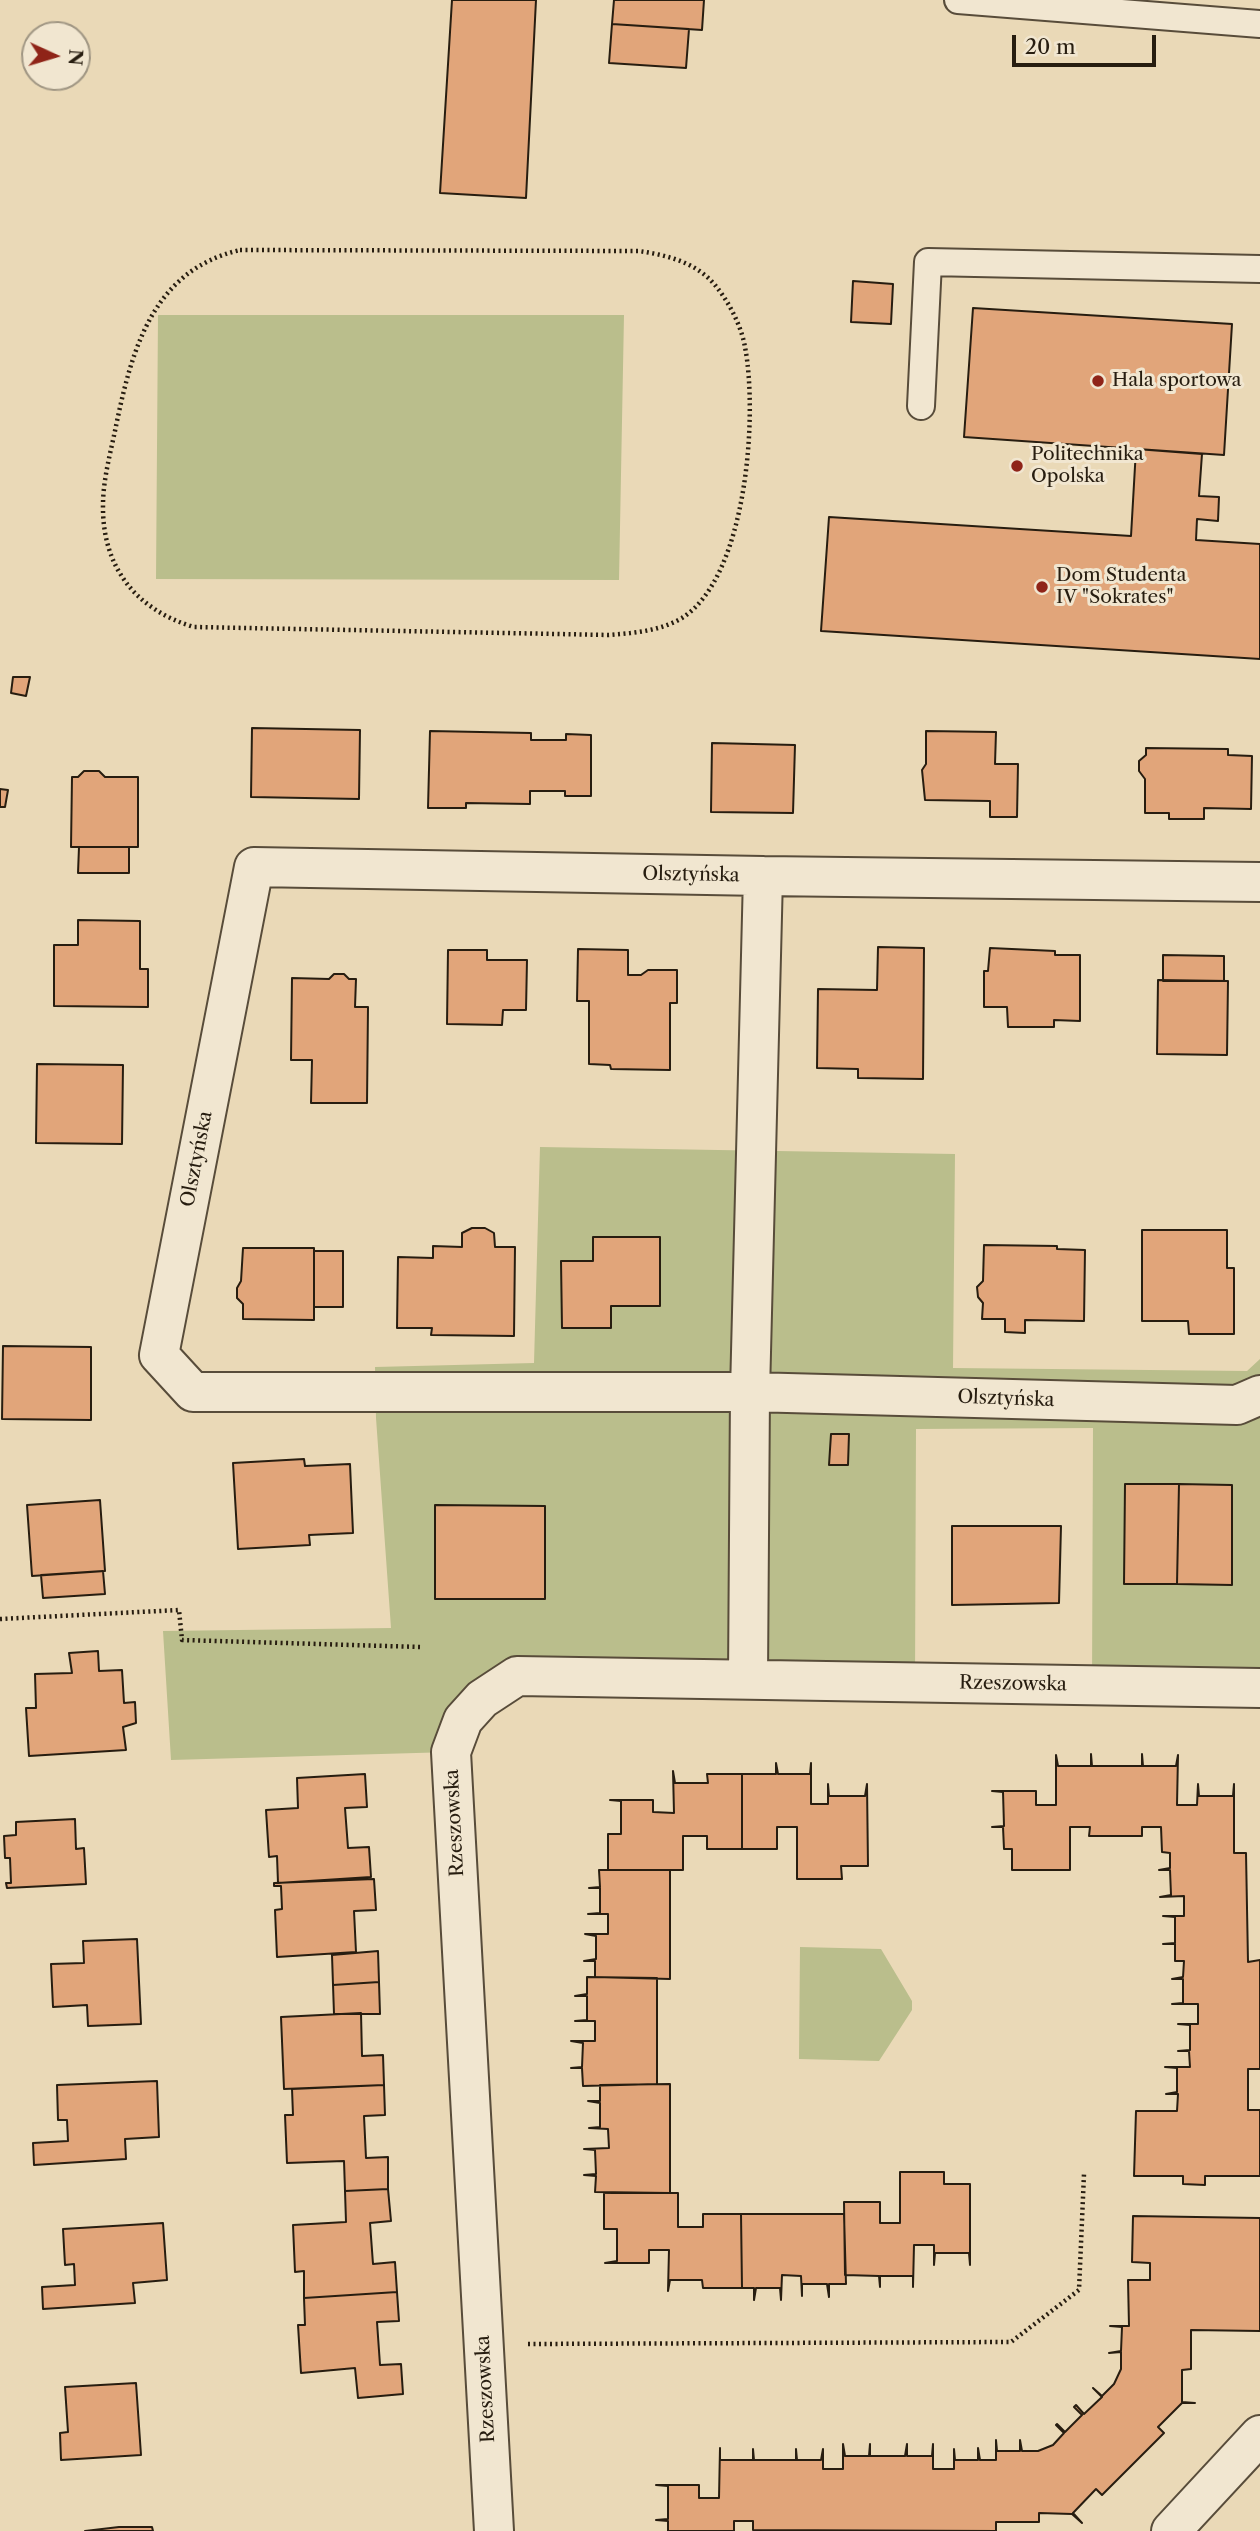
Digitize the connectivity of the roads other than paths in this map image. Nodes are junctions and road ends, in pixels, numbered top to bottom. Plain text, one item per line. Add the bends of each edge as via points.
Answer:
1 (958, 0) edge
2 (1260, 23) edge
3 (1260, 269) edge
4 (921, 406) dead end
5 (763, 876) junction
6 (1260, 882) edge
7 (750, 1392) junction
8 (1260, 1395) edge
9 (748, 1678) junction
10 (1260, 1688) edge
11 (1260, 2435) edge
12 (494, 2531) edge
13 (1171, 2531) edge

1 - 2 lane
3 - 4 lane via 928,262
5 - 6 street, Olsztyńska
5 - 7 street, Olsztyńska
5 - 7 street, Olsztyńska via 254,867 159,1355 193,1392
7 - 8 street, Olsztyńska via 1237,1405
7 - 9 street, Olsztyńska
9 - 10 street, Rzeszowska
9 - 12 street, Rzeszowska via 517,1676 482,1699 463,1720 451,1752
11 - 13 street

